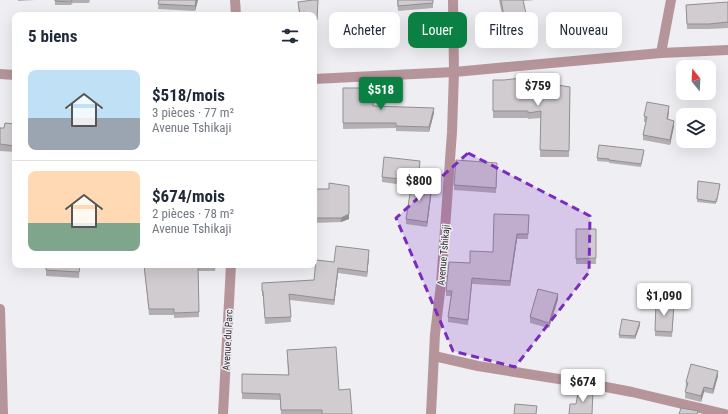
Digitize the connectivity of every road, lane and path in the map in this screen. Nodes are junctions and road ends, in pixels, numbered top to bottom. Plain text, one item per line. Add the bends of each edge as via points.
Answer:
1 (235, 0) edge
2 (453, 0) edge
3 (671, 0) edge
4 (236, 12) edge
5 (728, 50) edge
6 (661, 53) junction
7 (454, 72) junction
8 (0, 74) edge
9 (12, 75) edge
10 (317, 79) edge
11 (231, 268) edge
12 (0, 310) edge
13 (434, 356) junction
14 (3, 414) edge
15 (223, 414) edge
16 (431, 414) edge
17 (725, 414) edge

1 - 4 street
2 - 7 street, Avenue Tshikaji
3 - 6 street
5 - 6 street
6 - 7 street
7 - 10 street
7 - 13 street, Avenue Tshikaji via 446,218
8 - 9 street
11 - 15 street, Avenue du Parc
12 - 14 street
13 - 16 street, Avenue Tshikaji
13 - 17 street via 478,366 611,388

